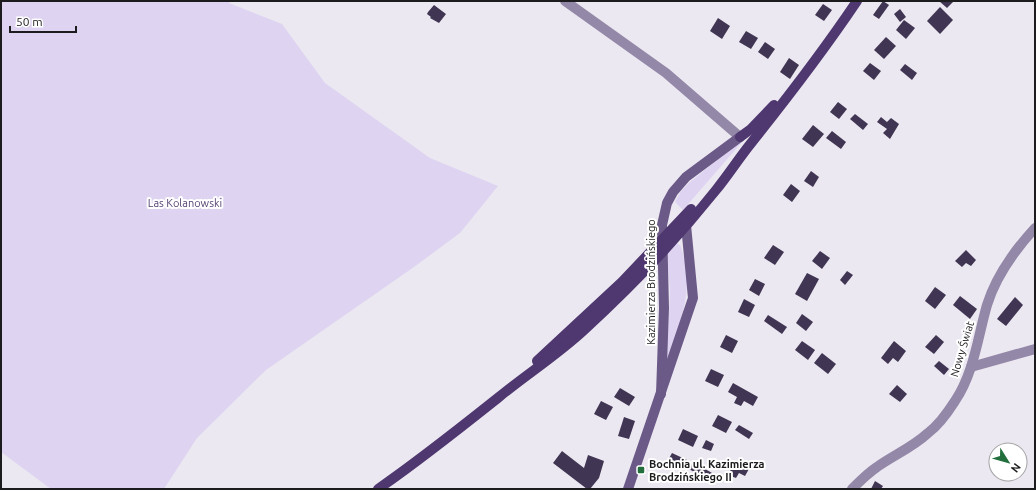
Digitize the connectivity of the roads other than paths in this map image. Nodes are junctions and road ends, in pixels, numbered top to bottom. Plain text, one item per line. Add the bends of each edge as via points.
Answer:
1 (565, 1) edge
2 (857, 1) edge
3 (807, 71) junction
4 (740, 137) junction
5 (683, 224) junction
6 (1035, 228) edge
7 (1035, 349) edge
8 (971, 367) junction
9 (660, 394) junction
10 (501, 395) junction
11 (378, 489) edge
12 (628, 489) edge
13 (852, 489) edge

1 - 4 street via 666,73
2 - 3 main road
3 - 4 main road
3 - 5 main road
4 - 9 main road, Kazimierza Brodzińskiego via 683,181 673,192 665,208 662,225 664,322
5 - 9 main road, Kazimierza Brodzińskiego via 693,298
5 - 10 main road
5 - 10 main road via 677,236 608,307 569,343
6 - 8 street, Nowy Świat via 995,283
7 - 8 street
8 - 13 street, Nowy Świat via 962,390 941,421 929,433 878,466
9 - 12 main road, Kazimierza Brodzińskiego
10 - 11 main road via 459,430

